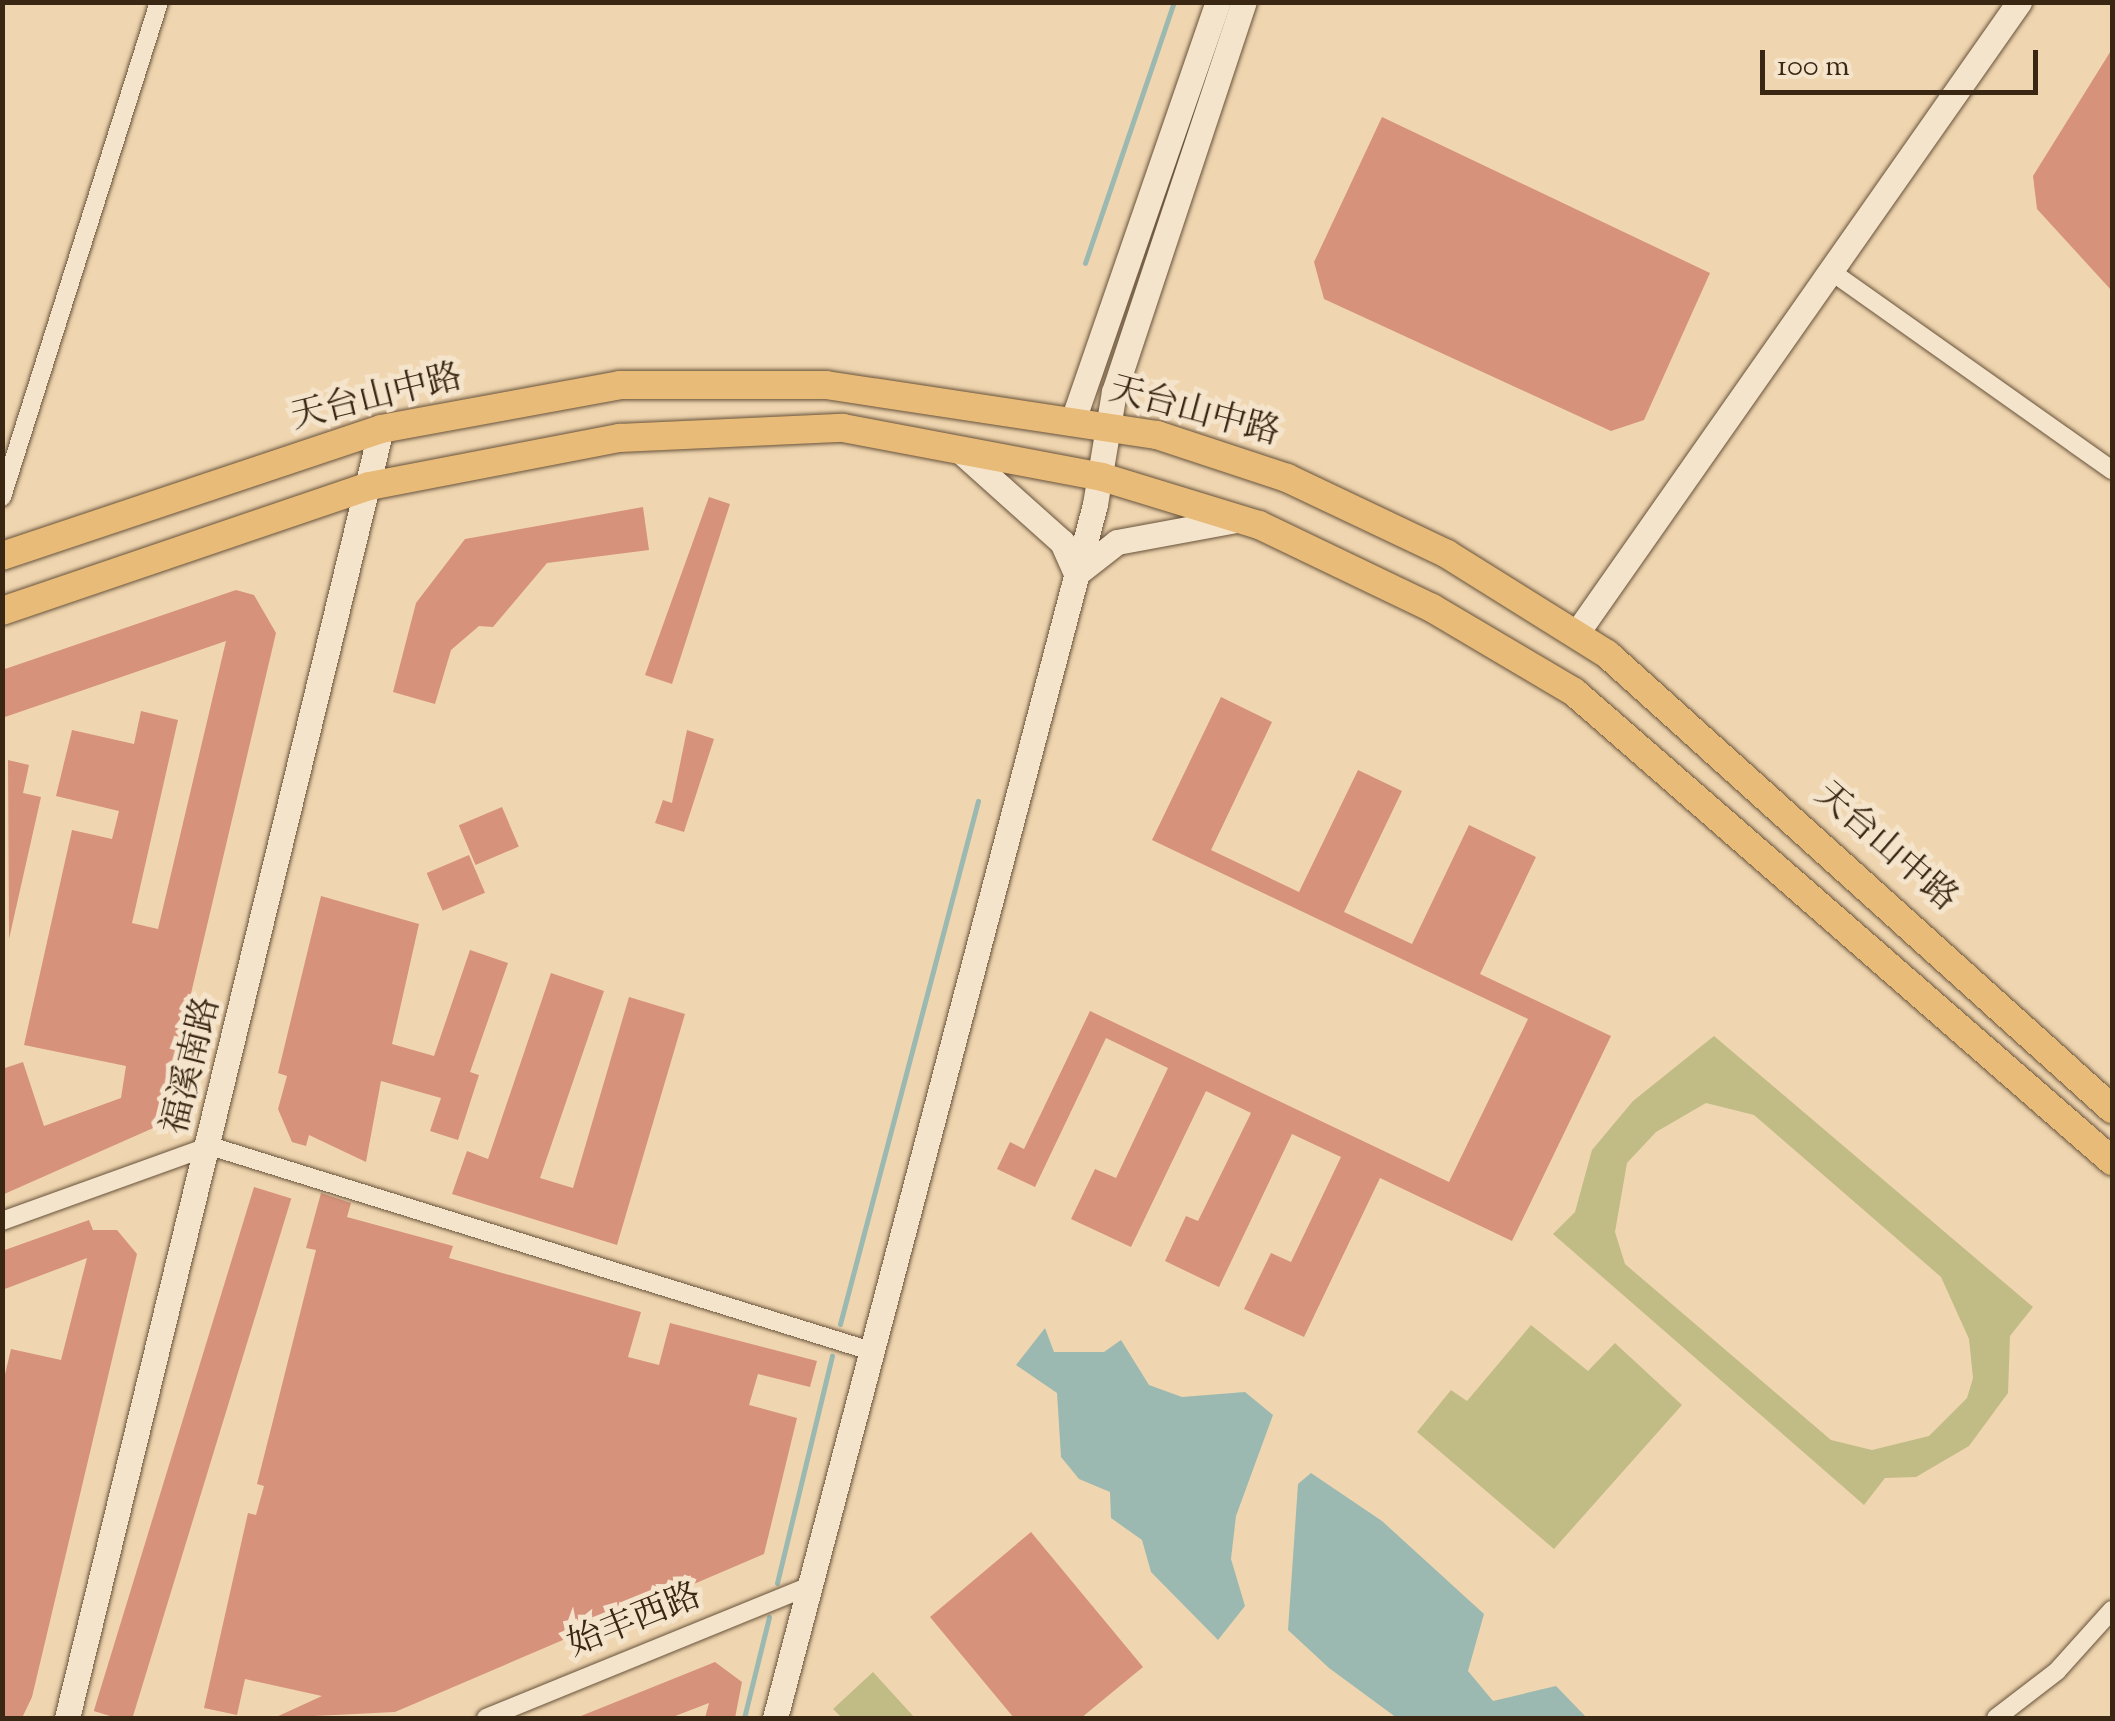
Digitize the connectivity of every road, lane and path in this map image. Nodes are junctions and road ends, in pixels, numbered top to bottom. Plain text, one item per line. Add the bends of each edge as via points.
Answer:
1 (159, 2) edge
2 (1218, 2) edge
3 (1244, 2) edge
4 (2018, 2) edge
5 (1832, 272) junction
6 (1073, 420) junction
7 (1106, 425) junction
8 (382, 429) junction
9 (958, 450) junction
10 (2112, 470) edge
11 (1102, 477) junction
12 (369, 486) junction
13 (2, 497) edge
14 (1241, 519) junction
15 (2, 556) edge
16 (1076, 574) junction
17 (2, 611) edge
18 (1576, 634) junction
19 (2112, 1109) edge
20 (210, 1146) junction
21 (2112, 1161) edge
22 (2, 1221) edge
23 (871, 1351) junction
24 (809, 1586) junction
25 (2112, 1610) edge
26 (66, 1718) edge
27 (486, 1718) edge
28 (775, 1718) edge
29 (1996, 1718) edge

1 - 13 street
2 - 6 street
3 - 7 street
4 - 5 street
5 - 10 street
5 - 18 street
6 - 7 main road, 天台山中路
6 - 8 main road, 天台山中路 via 826,385 620,385
7 - 11 street
7 - 18 main road, 天台山中路 via 1288,478 1447,554
8 - 12 street, 福溪南路
8 - 15 main road, 天台山中路
9 - 11 main road
9 - 12 main road via 843,428 619,438
9 - 16 street via 1062,542
11 - 14 main road
11 - 16 street
12 - 17 main road
12 - 20 street, 福溪南路
14 - 16 street via 1132,537
14 - 21 main road via 1432,608 1574,692
16 - 23 street
18 - 19 main road, 天台山中路 via 1965,968
20 - 22 street
20 - 23 street
20 - 26 street, 福溪南路
23 - 24 street
24 - 27 street, 始丰西路
24 - 28 street
25 - 29 street via 2058,1672

